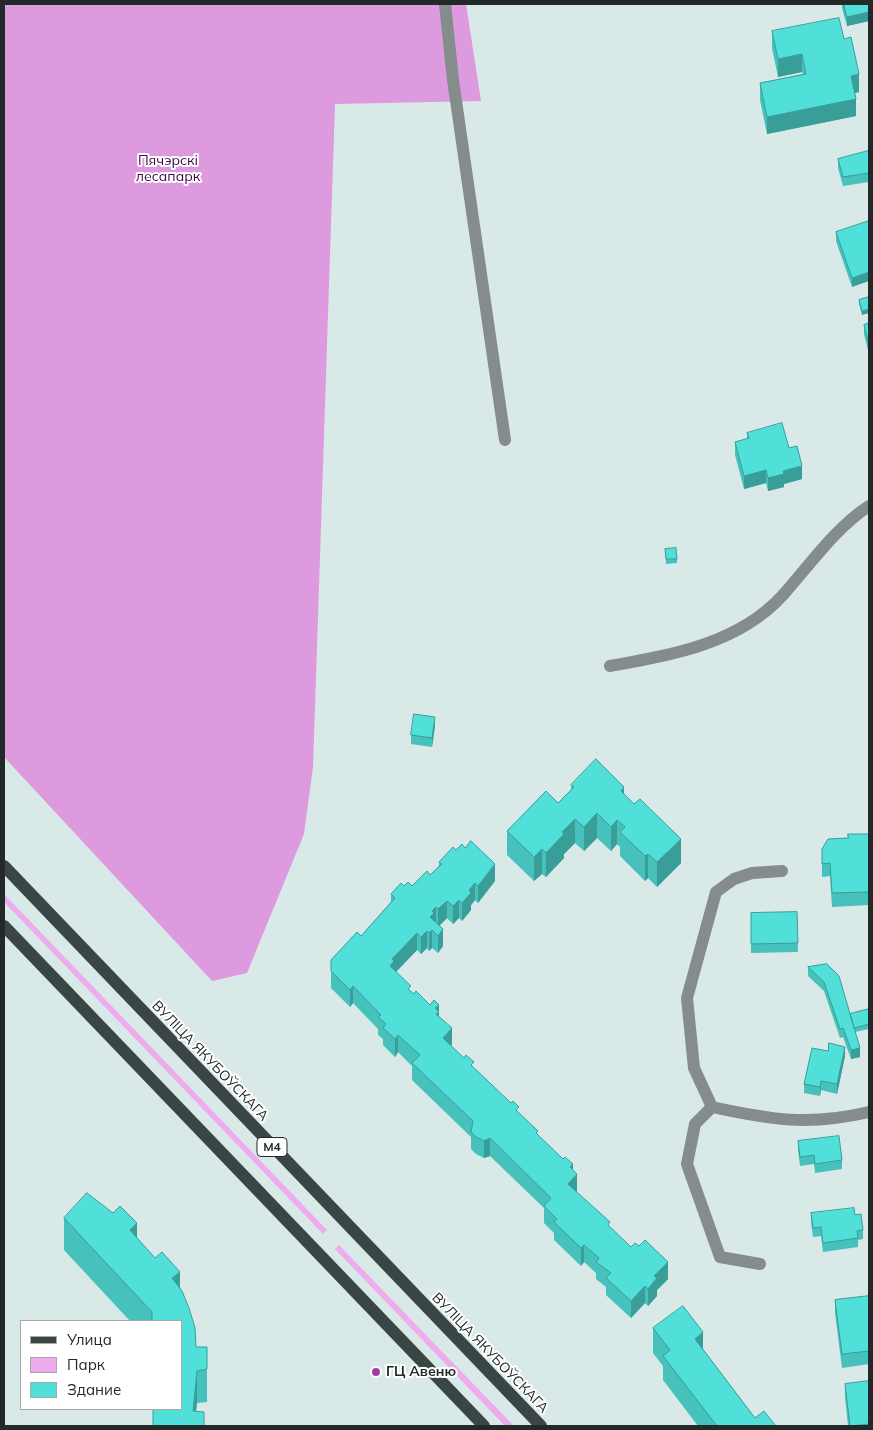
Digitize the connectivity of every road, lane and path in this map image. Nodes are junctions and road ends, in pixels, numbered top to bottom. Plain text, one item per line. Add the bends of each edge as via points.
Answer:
1 (445, 4) edge
2 (505, 440) dead end
3 (869, 506) edge
4 (610, 666) dead end
5 (4, 866) edge
6 (782, 871) dead end
7 (4, 926) edge
8 (712, 1107) junction
9 (869, 1112) edge
10 (760, 1264) dead end
11 (484, 1426) edge
12 (541, 1426) edge

1 - 2 street
3 - 4 street via 828,544 780,598 757,619 733,634 693,648
5 - 12 main road, ВУЛІЦА ЯКУБОЎСКАГА / М4
6 - 8 street via 752,873 734,879 716,892 687,998 694,1068
7 - 11 main road
8 - 9 street via 798,1122
8 - 10 street via 695,1124 687,1164 720,1257

